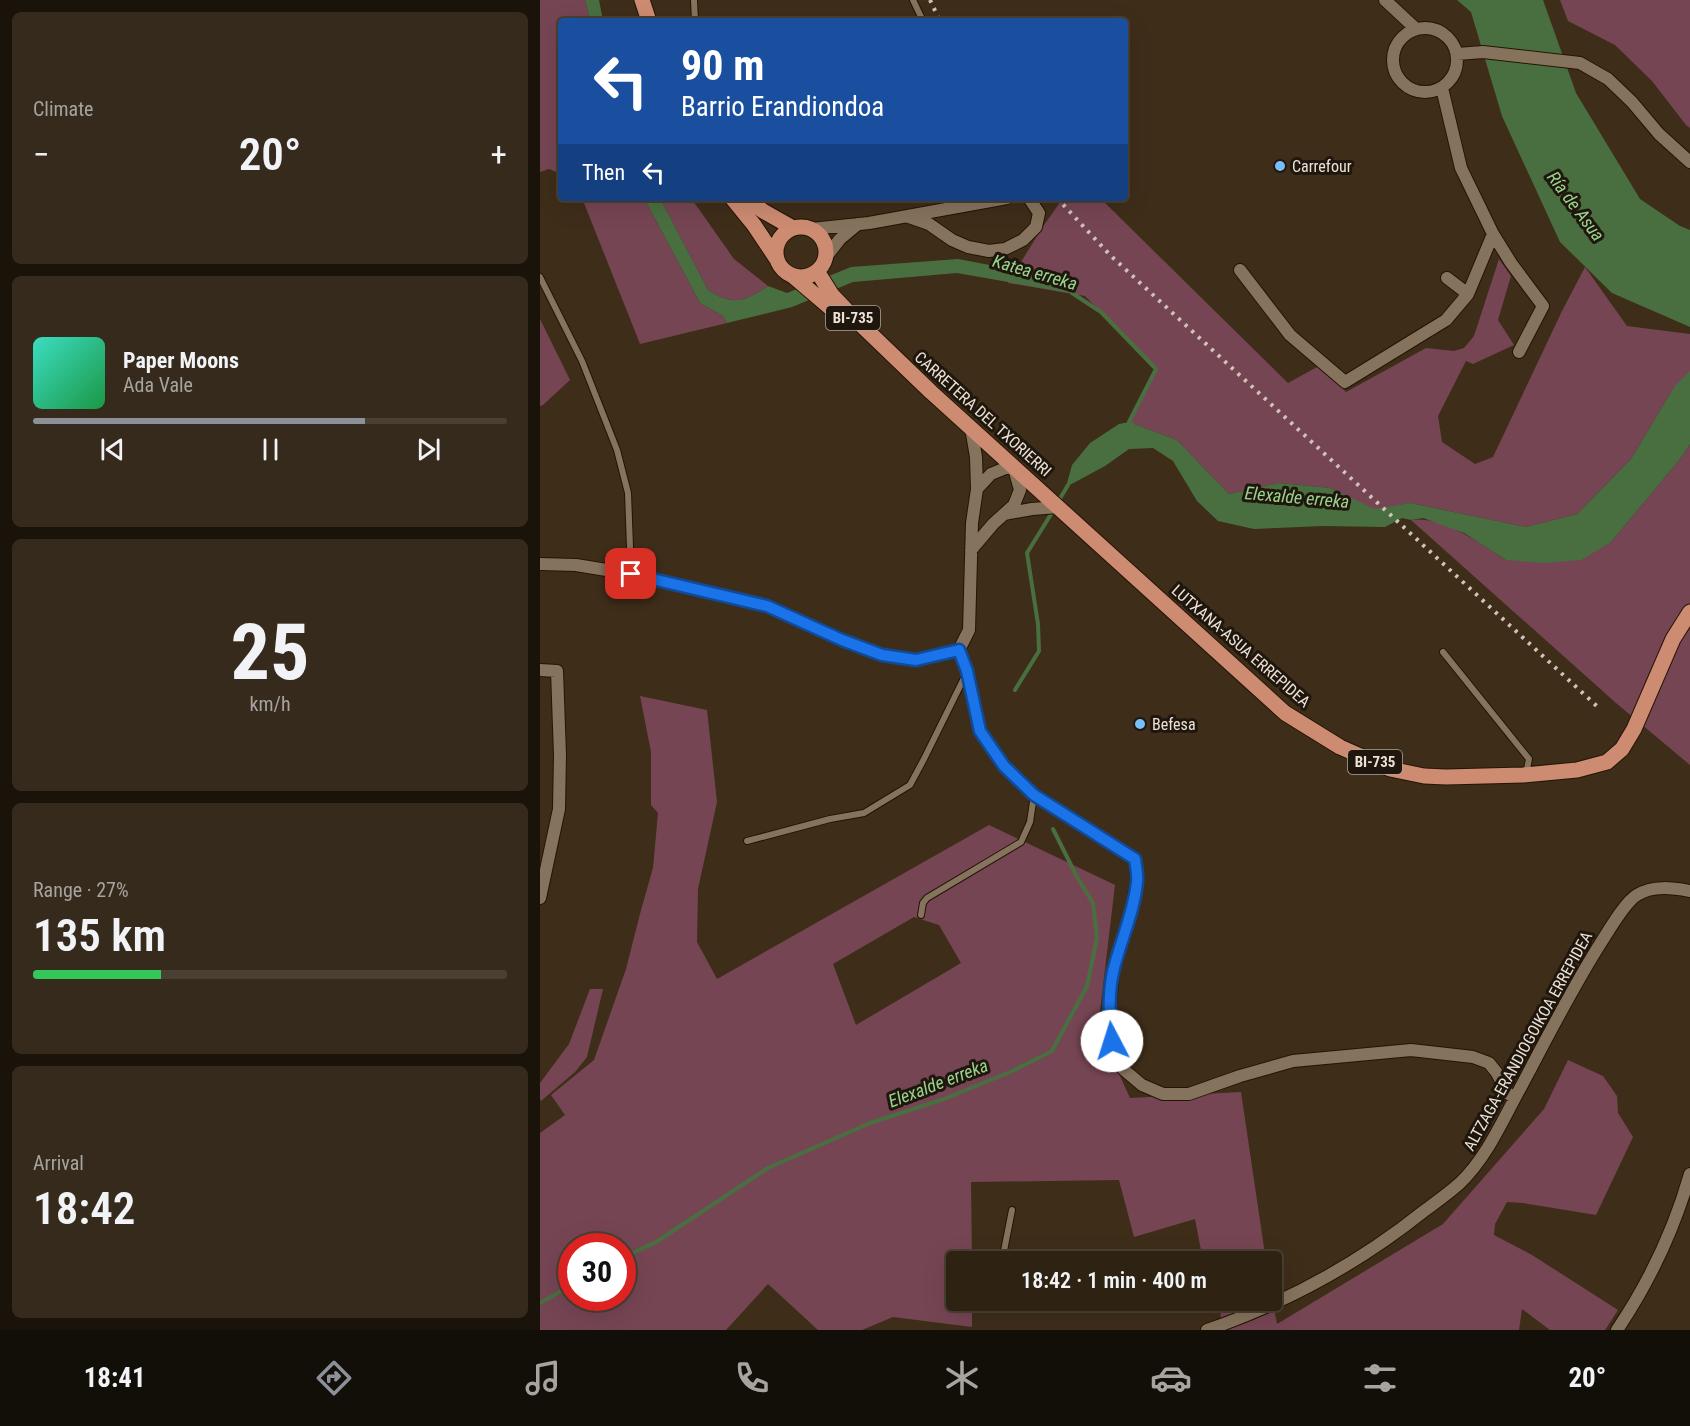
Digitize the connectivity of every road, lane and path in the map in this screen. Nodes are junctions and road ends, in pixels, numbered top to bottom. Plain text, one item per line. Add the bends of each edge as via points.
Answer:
1 (642, 0) edge
2 (694, 0) edge
3 (913, 0) edge
4 (1385, 0) edge
5 (648, 18) edge
6 (695, 18) edge
7 (922, 18) edge
8 (1416, 29) junction
9 (1457, 54) junction
10 (1442, 88) junction
11 (1690, 162) edge
12 (734, 201) edge
13 (750, 201) edge
14 (990, 201) edge
15 (1031, 201) edge
16 (908, 216) junction
17 (858, 224) junction
18 (793, 228) junction
19 (811, 229) junction
20 (1493, 234) junction
21 (825, 257) junction
22 (776, 258) junction
23 (1240, 270) dead end
24 (817, 272) junction
25 (793, 276) junction
26 (540, 277) edge
27 (1447, 278) dead end
28 (1468, 294) junction
29 (883, 346) junction
30 (1519, 352) dead end
31 (971, 428) junction
32 (1013, 465) junction
33 (978, 489) junction
34 (1058, 507) junction
35 (1004, 514) junction
36 (971, 550) junction
37 (540, 564) edge
38 (631, 574) junction
39 (1690, 612) edge
40 (959, 650) junction
41 (1443, 652) dead end
42 (540, 670) edge
43 (967, 671) junction
44 (1526, 775) junction
45 (1034, 795) junction
46 (747, 841) dead end
47 (1690, 891) edge
48 (540, 898) edge
49 (921, 915) dead end
50 (1515, 1098) junction
51 (1690, 1174) edge
52 (1012, 1210) dead end
53 (1004, 1251) edge
54 (1207, 1330) edge
55 (1617, 1330) edge

1 - 5 main road
2 - 6 lane
3 - 7 lane
4 - 8 street
8 - 9 street via 1437,30 1446,35
8 - 10 street via 1396,47 1397,75 1403,83 1422,92
9 - 10 street via 1455,73
9 - 11 street via 1483,52 1580,63 1608,79
10 - 20 street via 1461,168
12 - 22 main road
13 - 18 main road
14 - 16 street
15 - 16 street via 1039,213 1036,227 1023,240 1005,249 989,251 968,247
16 - 17 street
17 - 19 street
17 - 21 street
18 - 19 main road
18 - 22 main road via 781,236
19 - 21 main road via 824,244
20 - 28 street
20 - 30 street via 1542,306
21 - 24 main road
22 - 25 main road via 779,266
23 - 28 street via 1290,335 1345,382 1446,321
24 - 25 main road via 801,278
24 - 29 main road, CARRETERA DEL TXORIERRI / BI-735 via 832,295
25 - 29 main road, CARRETERA DEL TXORIERRI / BI-735 via 842,318
26 - 38 lane via 582,361 616,450 628,493
27 - 28 street
29 - 31 main road, CARRETERA DEL TXORIERRI / BI-735
31 - 32 main road, CARRETERA DEL TXORIERRI / BI-735
31 - 33 street
32 - 33 street via 991,474
32 - 34 main road, CARRETERA DEL TXORIERRI / BI-735
32 - 35 street via 1020,490 1014,505
33 - 36 street
34 - 35 street
34 - 44 main road, LUTXANA-ASUA ERREPIDEA / BI-735 via 1286,713 1340,747 1390,769 1424,776
35 - 36 street
36 - 40 street via 969,630
37 - 38 street
38 - 40 street via 767,606 882,655 916,660
39 - 44 main road, LUTXANA-ASUA ERREPIDEA / BI-735 via 1673,639 1622,749 1606,762 1577,770
40 - 43 street
41 - 44 lane via 1529,759
42 - 48 street via 556,671 560,755 559,808
43 - 45 street via 980,731 1004,766
43 - 46 lane via 910,785 864,813
45 - 49 lane via 1030,822 1021,842 927,898
45 - 50 street via 1135,859 1137,881 1113,972 1109,1015 1112,1041 1123,1069 1142,1085 1163,1094 1189,1094 1293,1061 1411,1050 1473,1058 1489,1064 1506,1094
47 - 50 street, ALTZAGA-ERANDIOGOIKOA ERREPIDEA via 1656,888 1636,895 1587,966
50 - 54 street, ALTZAGA-ERANDIOGOIKOA ERREPIDEA via 1477,1164 1392,1236 1317,1282 1254,1313
51 - 55 street via 1663,1249
52 - 53 lane

